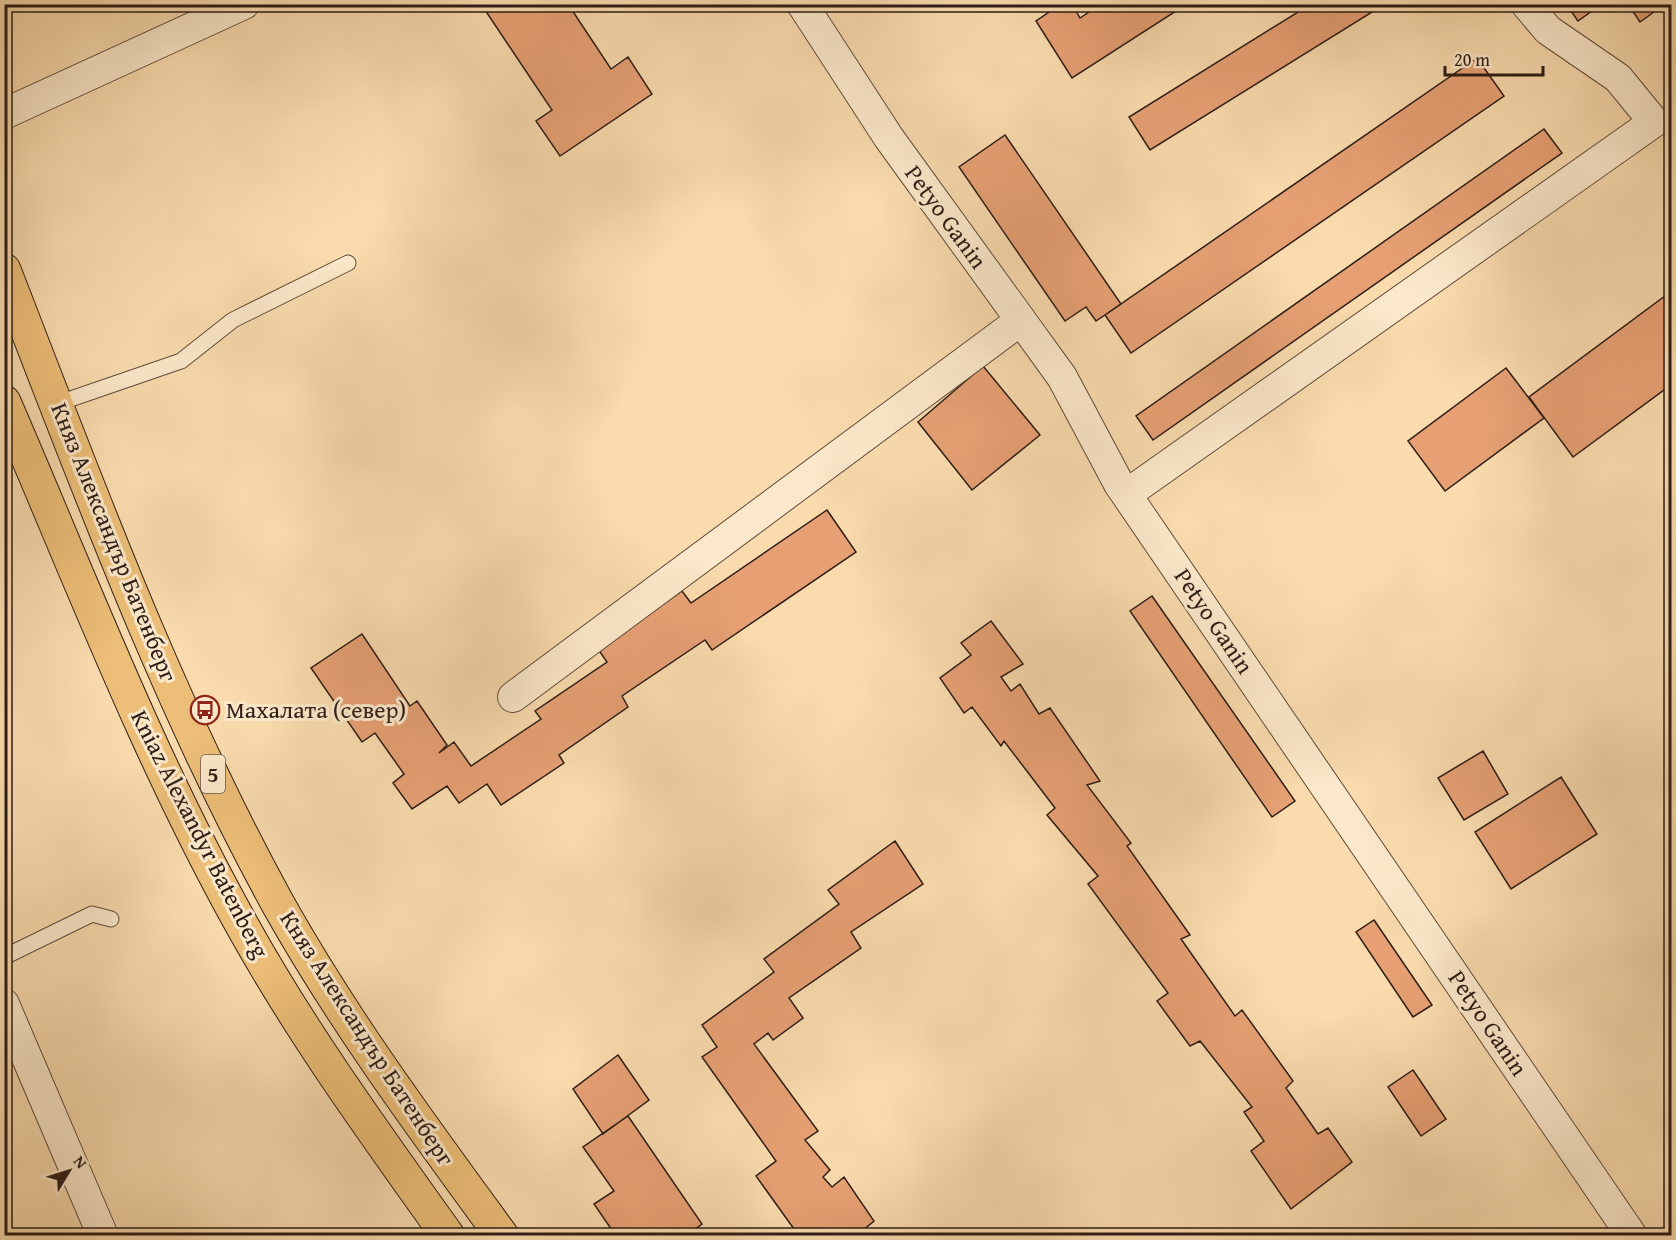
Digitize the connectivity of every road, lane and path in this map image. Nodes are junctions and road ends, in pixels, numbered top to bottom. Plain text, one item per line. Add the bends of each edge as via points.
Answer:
1 (244, 4) edge
2 (802, 4) edge
3 (1526, 4) edge
4 (4, 114) edge
5 (348, 263) dead end
6 (4, 270) edge
7 (1021, 320) junction
8 (4, 402) edge
9 (56, 404) junction
10 (1127, 494) junction
11 (513, 697) dead end
12 (111, 919) dead end
13 (4, 957) edge
14 (4, 1004) edge
15 (103, 1236) edge
16 (448, 1236) edge
17 (502, 1236) edge
18 (1632, 1236) edge

1 - 4 street
2 - 7 street, Petyo Ganin via 889,138
3 - 10 street via 1548,30 1618,78 1654,122
5 - 9 lane via 233,320 181,361
6 - 9 main road, Княз Александър Батенберг / 5
7 - 10 street, Petyo Ganin via 1062,377
7 - 11 street
8 - 16 main road, Kniaz Alexandyr Batenberg / 5 via 164,774 243,927 326,1064
9 - 17 main road, Княз Александър Батенберг / 5 via 116,556 200,747 278,904 360,1037
10 - 18 street, Petyo Ganin
12 - 13 lane via 92,914
14 - 15 street

